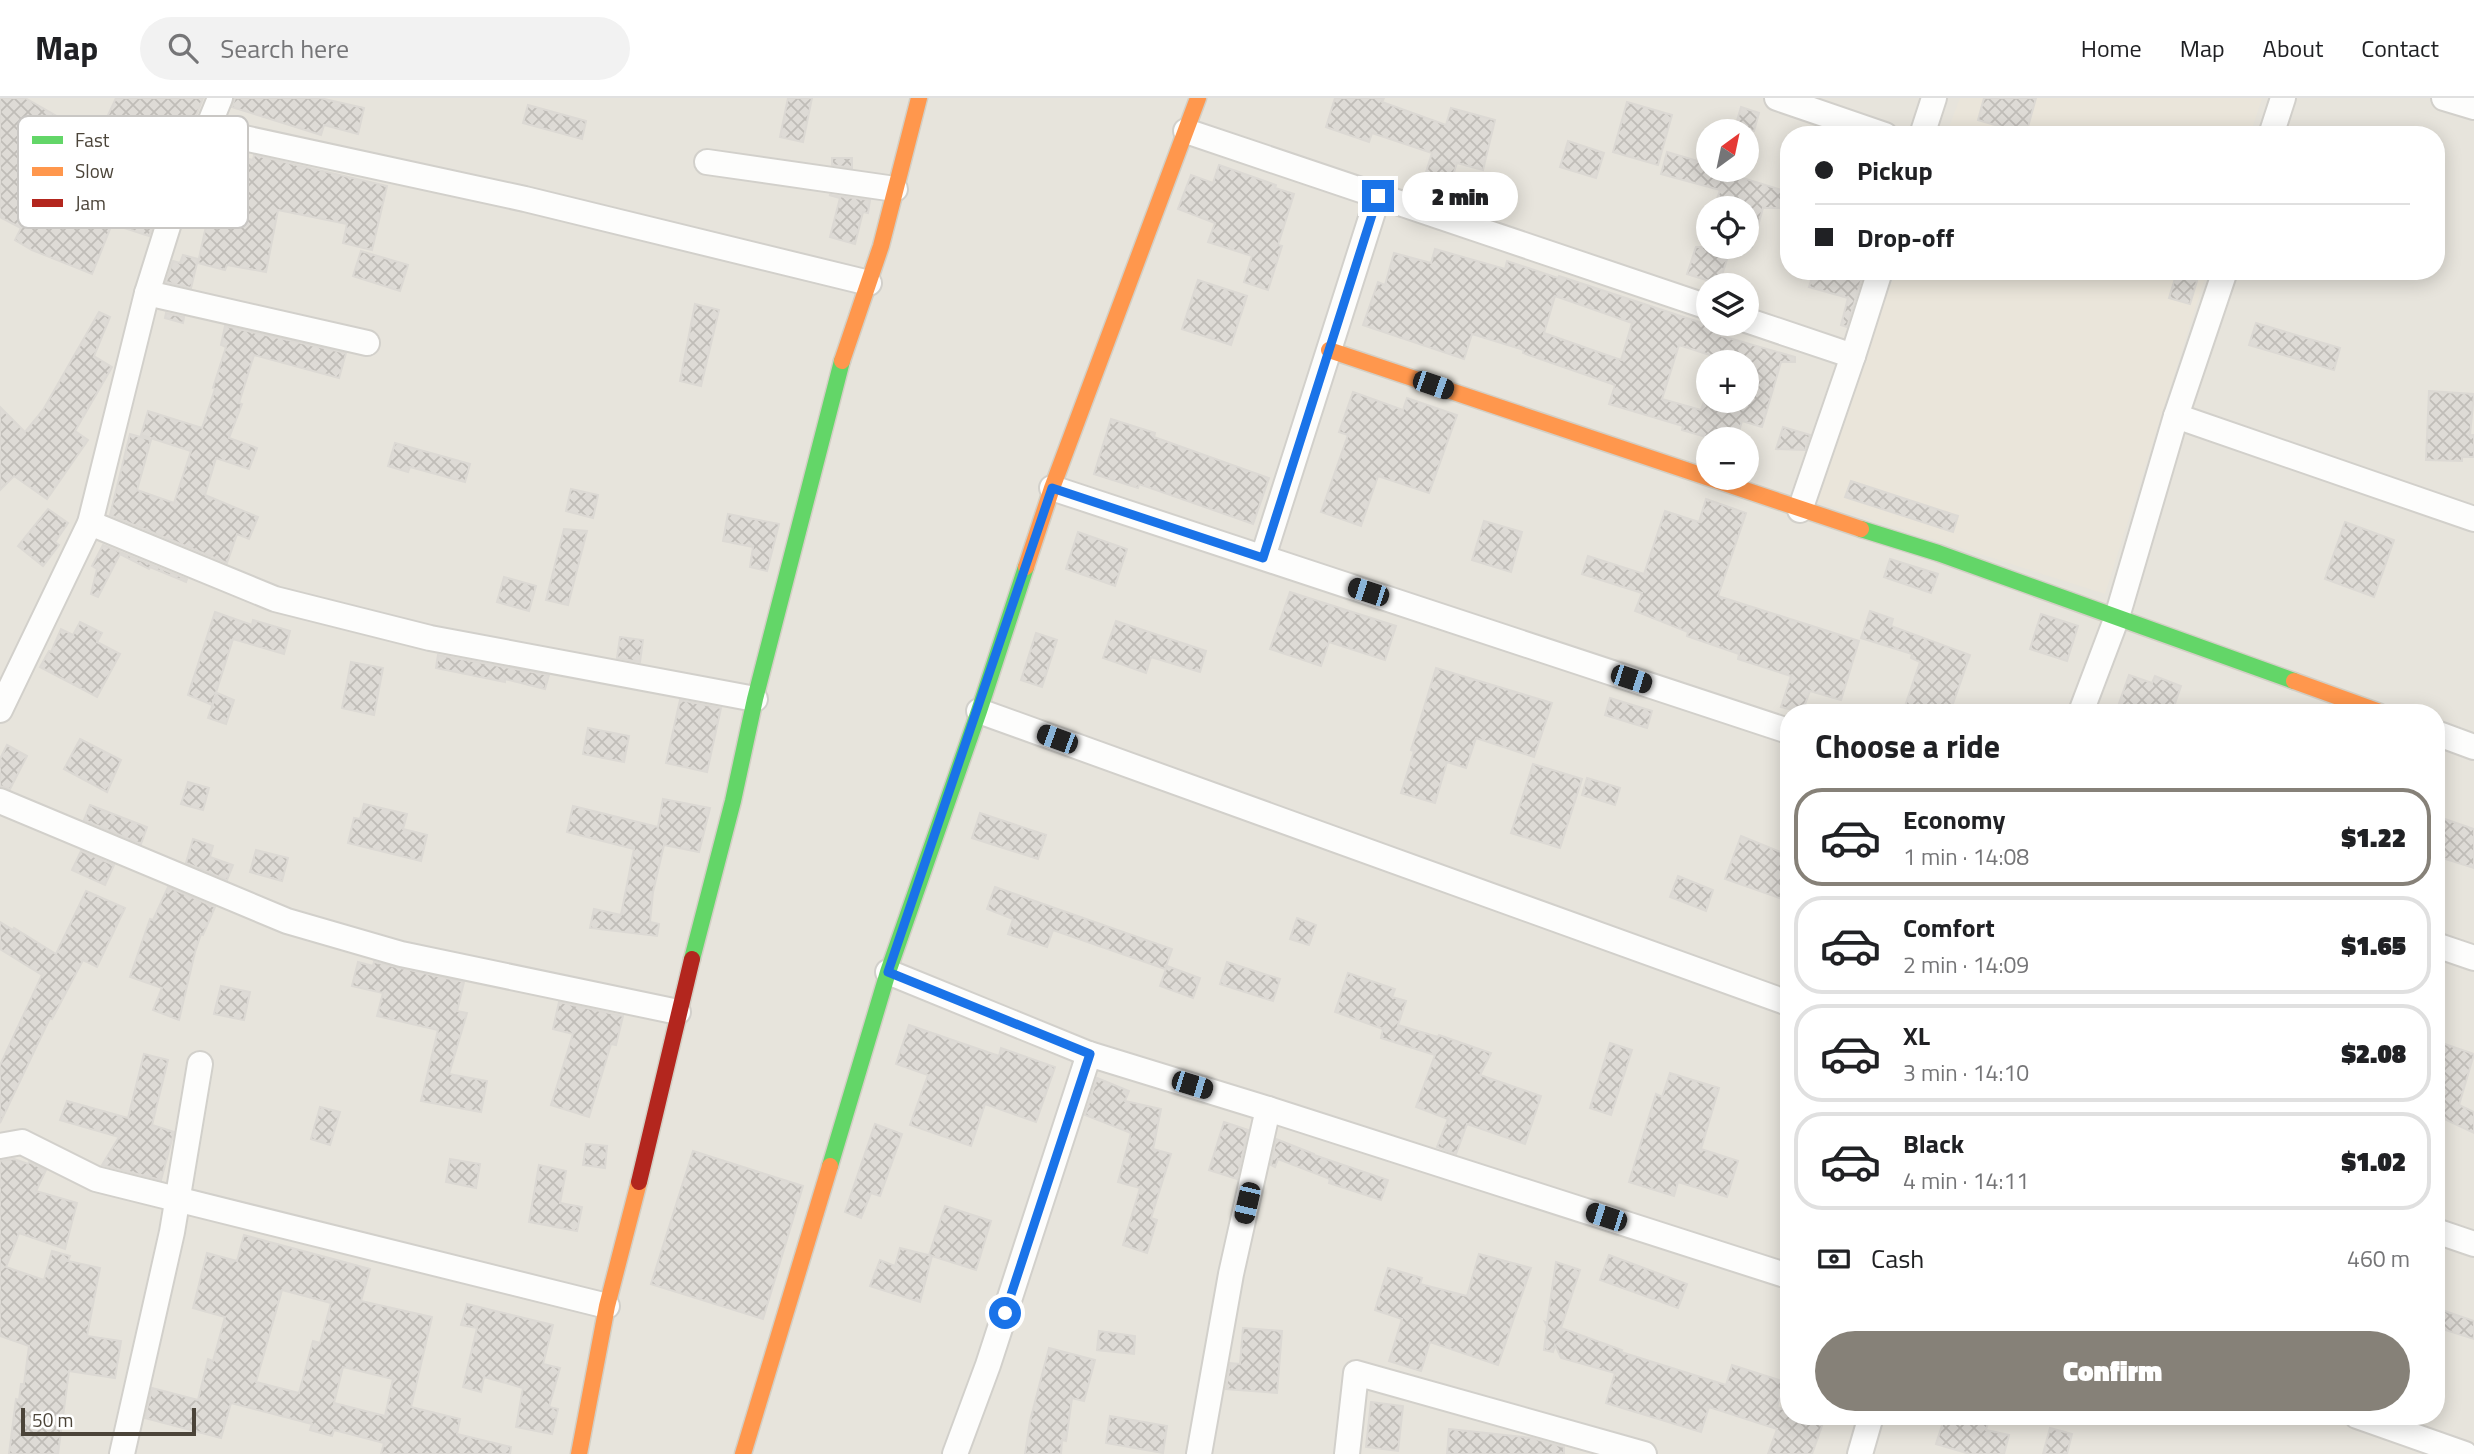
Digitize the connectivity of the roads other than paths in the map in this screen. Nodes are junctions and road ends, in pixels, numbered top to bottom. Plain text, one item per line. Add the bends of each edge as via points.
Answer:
1 (220, 98) edge
2 (919, 98) edge
3 (1198, 98) edge
4 (1777, 98) edge
5 (1934, 98) edge
6 (2283, 98) edge
7 (2444, 98) edge
8 (2474, 107) edge
9 (213, 116) edge
10 (1859, 126) edge
11 (1925, 126) edge
12 (2274, 126) edge
13 (1186, 131) junction
14 (248, 139) edge
15 (708, 162) dead end
16 (895, 189) junction
17 (1378, 196) junction
18 (167, 228) edge
19 (1877, 280) edge
20 (2222, 280) edge
21 (869, 283) junction
22 (147, 293) junction
23 (1696, 303) edge
24 (1759, 324) edge
25 (367, 343) dead end
26 (1329, 350) junction
27 (1853, 356) junction
28 (2176, 416) junction
29 (1052, 488) junction
30 (1800, 510) junction
31 (2474, 519) edge
32 (90, 523) junction
33 (1263, 558) junction
34 (2117, 617) junction
35 (755, 699) junction
36 (2084, 704) edge
37 (2358, 704) edge
38 (0, 710) edge
39 (979, 711) junction
40 (1780, 728) edge
41 (2445, 736) edge
42 (2474, 747) edge
43 (0, 801) edge
44 (2445, 949) edge
45 (2474, 958) edge
46 (888, 972) junction
47 (1780, 1000) edge
48 (678, 1012) junction
49 (1090, 1054) junction
50 (200, 1064) dead end
51 (1268, 1109) junction
52 (0, 1146) edge
53 (177, 1199) junction
54 (2445, 1234) edge
55 (2474, 1244) edge
56 (1780, 1273) edge
57 (607, 1306) junction
58 (1868, 1425) edge
59 (2383, 1425) edge
60 (121, 1454) edge
61 (579, 1454) edge
62 (743, 1454) edge
63 (955, 1454) edge
64 (1199, 1454) edge
65 (1347, 1454) edge
66 (1644, 1454) edge
67 (1860, 1454) edge
68 (2465, 1454) edge

1 - 9 street
2 - 16 street
3 - 13 street
4 - 10 street
5 - 11 street
6 - 12 street
7 - 8 street
13 - 17 street
13 - 29 street
14 - 21 street via 526,199
15 - 16 street
16 - 21 street
17 - 23 street
17 - 26 street
18 - 22 street
19 - 27 street
20 - 28 street
21 - 35 street via 842,362
22 - 25 street
22 - 32 street
24 - 27 street
26 - 30 street
26 - 33 street
27 - 30 street
28 - 31 street
28 - 34 street
29 - 33 street
29 - 39 street
30 - 34 street
32 - 35 street via 275,599 430,638
32 - 38 street
33 - 40 street
34 - 36 street
34 - 37 street
35 - 48 street
39 - 46 street
39 - 47 street
41 - 42 street
43 - 48 street via 286,921 401,954
44 - 45 street
46 - 49 street
46 - 62 street
48 - 57 street
49 - 51 street
49 - 63 street
50 - 53 street
51 - 56 street
51 - 64 street via 1231,1273
52 - 53 street via 23,1142 96,1179
53 - 57 street
53 - 60 street
54 - 55 street
57 - 61 street
58 - 67 street
59 - 68 street
65 - 66 street via 1356,1373

